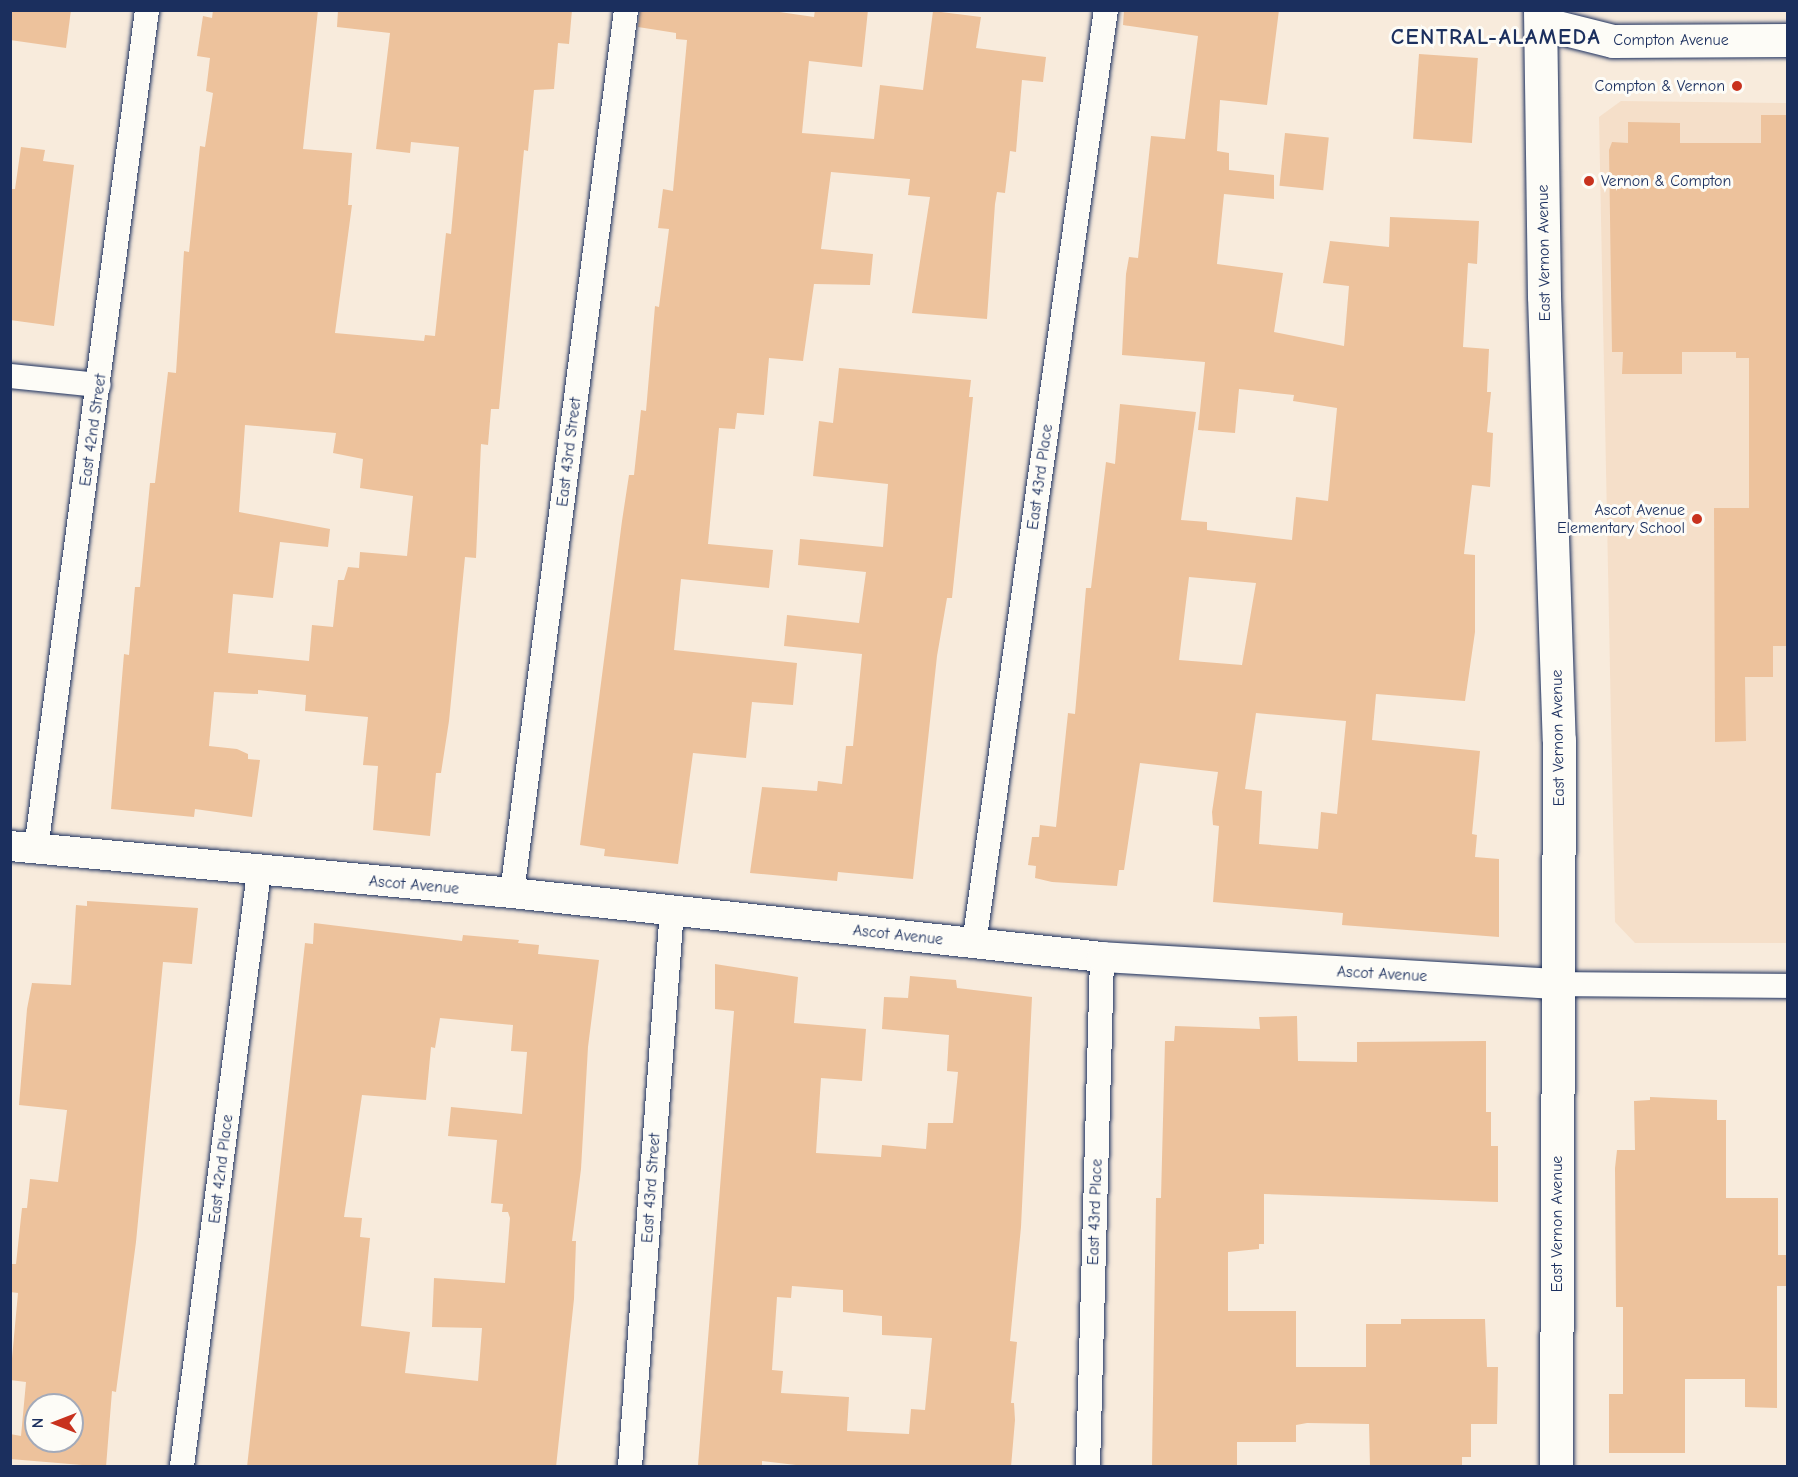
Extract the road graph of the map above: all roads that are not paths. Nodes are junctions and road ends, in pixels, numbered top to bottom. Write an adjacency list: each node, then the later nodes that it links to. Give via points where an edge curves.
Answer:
1 (147, 10): 7 (street, East 42nd Street)
2 (626, 10): 10 (street, East 43rd Street)
3 (1106, 10): 12 (street, East 43rd Place)
4 (1535, 14): 5 (main road, Compton Avenue, via 1613,41); 14 (main road, East Vernon Avenue, via 1558,672)
5 (1788, 40)
6 (10, 376): 7 (street)
7 (99, 385): 8 (street, East 42nd Street)
8 (23, 848): 9 (street, Ascot Avenue)
9 (259, 872): 10 (street, Ascot Avenue); 16 (street, East 42nd Place)
10 (512, 893): 11 (street, Ascot Avenue)
11 (672, 910): 12 (street, Ascot Avenue); 17 (street, East 43rd Street)
12 (974, 944): 13 (street, Ascot Avenue)
13 (1102, 957): 14 (street, Ascot Avenue); 18 (street, East 43rd Place)
14 (1557, 984): 15 (street, Ascot Avenue); 19 (main road, East Vernon Avenue)
15 (1788, 986)
16 (182, 1467)
17 (630, 1467)
18 (1088, 1467)
19 (1557, 1467)

